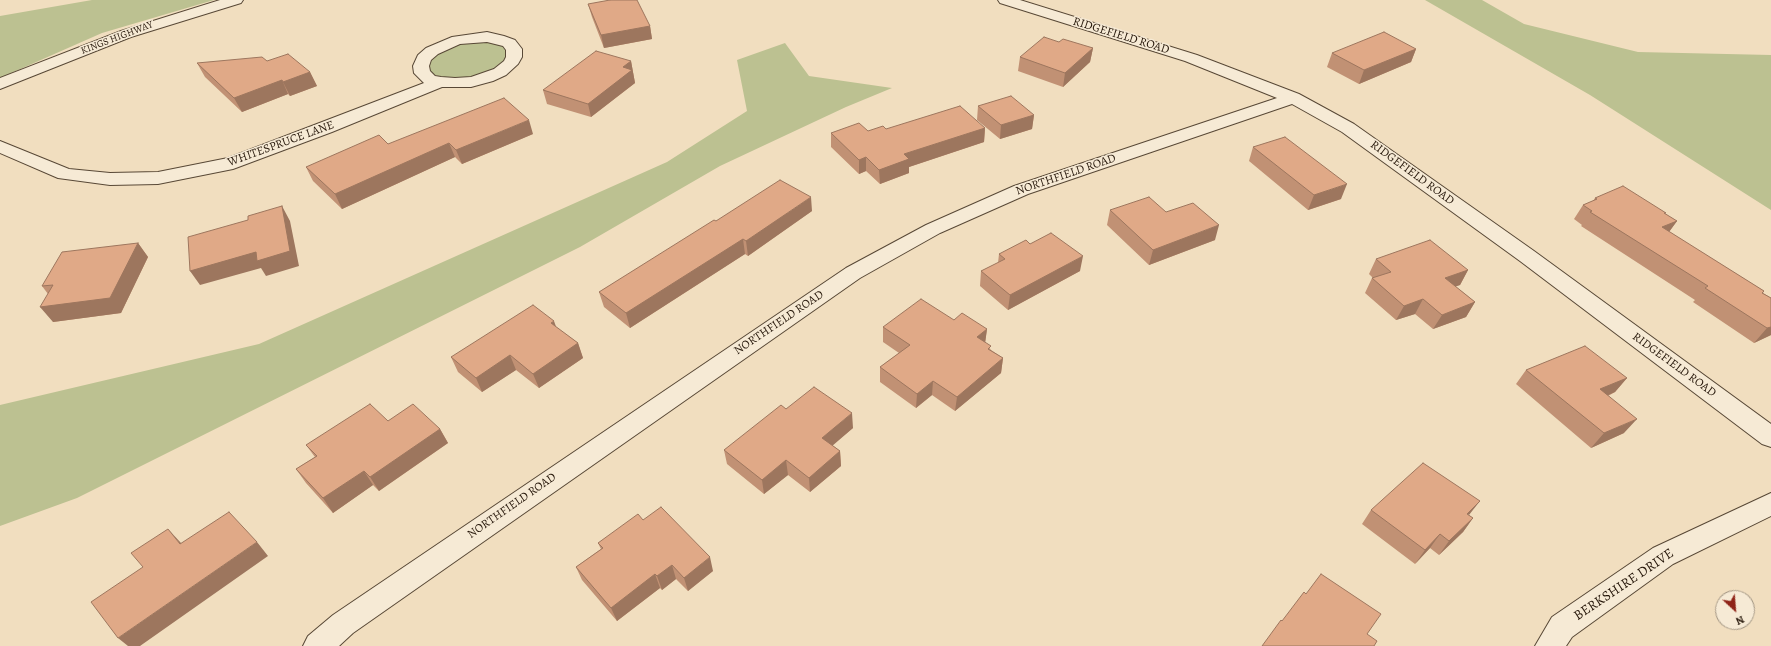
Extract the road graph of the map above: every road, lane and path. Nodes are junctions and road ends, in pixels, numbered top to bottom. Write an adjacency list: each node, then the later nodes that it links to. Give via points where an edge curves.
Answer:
1 (236, 0): 4 (street, KINGS HIGHWAY, via 126,34)
2 (1005, 0): 5 (street, RIDGEFIELD ROAD, via 1191,58)
3 (440, 82): 3 (street, WHITESPRUCE LANE, via 471,82 487,78 510,64 514,49 509,43 487,37 457,40 443,45 424,58 421,66 422,73 429,79); 6 (street, WHITESPRUCE LANE, via 233,163 158,178 110,178 65,174)
4 (0, 84)
5 (1294, 98): 7 (street, RIDGEFIELD ROAD, via 1348,128 1393,159); 9 (street, NORTHFIELD ROAD, via 1020,190 933,229 853,273 343,624)
6 (0, 146)
7 (1771, 437)
8 (1771, 504): 10 (street, BERKSHIRE DRIVE, via 1663,556 1562,627)
9 (318, 646)
10 (1550, 646)

